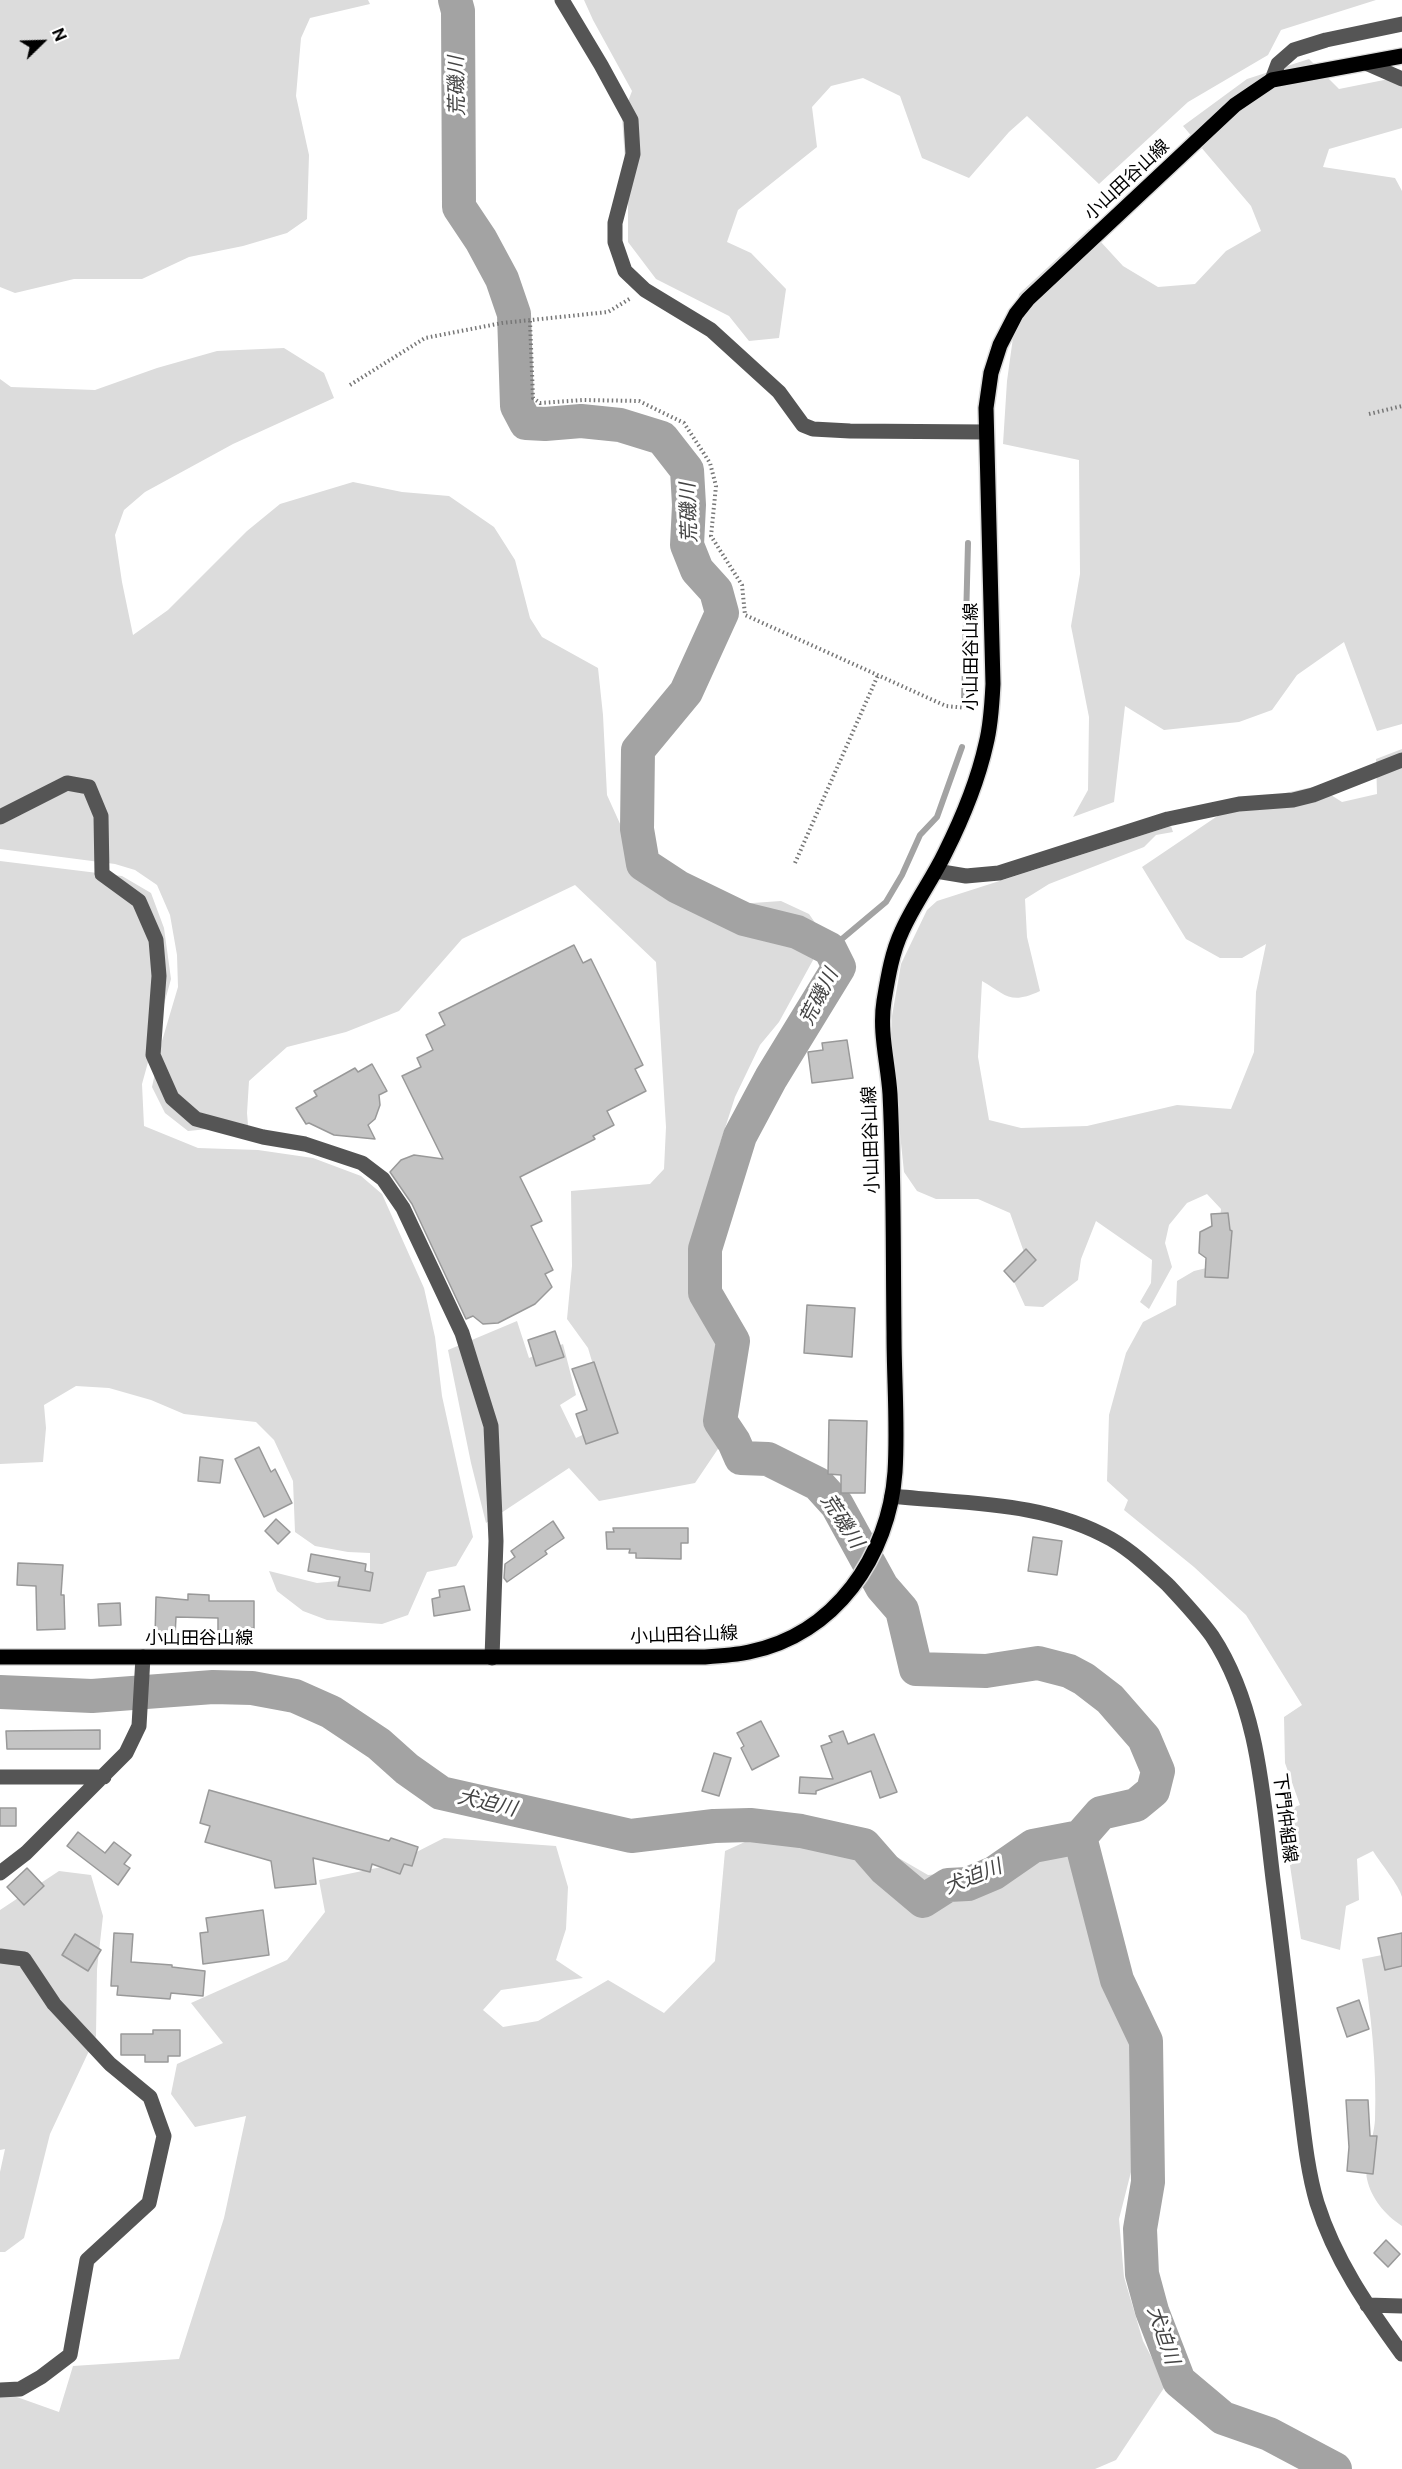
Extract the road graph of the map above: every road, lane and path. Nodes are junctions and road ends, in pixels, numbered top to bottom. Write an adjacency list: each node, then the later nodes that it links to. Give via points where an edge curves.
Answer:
1 (562, 0): 7 (street, via 631,120 633,154 615,223 615,242 625,271)
2 (1402, 24): 6 (street, via 1294,50 1278,64)
3 (1402, 56): 4 (main road, 小山田谷山線)
4 (1368, 64): 5 (street); 6 (main road, 小山田谷山線)
5 (1402, 79)
6 (1272, 80): 12 (main road, 小山田谷山線, via 1235,105 1028,299 1000,345 991,373)
7 (645, 290): 8 (path, via 608,312); 12 (street, via 711,330 779,392 803,425 850,431)
8 (530, 321): 9 (path, via 425,338); 13 (path, via 533,398 540,403 639,401 684,423 710,463 716,486 711,536 742,585 745,615)
9 (350, 385)
10 (1402, 406): 11 (path)
11 (1369, 414)
12 (986, 432): 14 (main road, 小山田谷山線)
13 (878, 675): 14 (path, via 946,706); 17 (path)
14 (991, 710): 18 (main road, 小山田谷山線, via 987,744 959,822)
15 (1402, 760): 18 (street, via 1313,795 1239,804 1168,819 999,873 966,876)
16 (0, 817): 22 (street, via 67,783 89,787 101,816 102,874 139,902 156,940 159,976 153,1055 172,1098 196,1119 305,1144 362,1163 383,1179 403,1208 462,1333 491,1426 496,1541)
17 (795, 863)
18 (936, 871): 19 (main road, 小山田谷山線, via 894,950 883,1005 893,1217)
19 (892, 1496): 22 (main road, 小山田谷山線, via 870,1563 838,1606 817,1623 773,1645 705,1657); 27 (street, 下門仲組線, via 1024,1508 1064,1519 1111,1539 1149,1568 1212,1636 1242,1701 1259,1772 1304,2132 1317,2201 1337,2252)
20 (0, 1657): 21 (main road, 小山田谷山線)
21 (143, 1657): 22 (main road, 小山田谷山線); 24 (street, via 139,1726 126,1753)
22 (492, 1658)
23 (0, 1777): 24 (street)
24 (104, 1778): 25 (street)
25 (0, 1873)
26 (0, 1956): 30 (street, via 24,1959 54,2004 110,2064 150,2097 164,2136 149,2203 87,2260 70,2355 20,2389)
27 (1367, 2305): 28 (street); 29 (street, 下門仲組線)
28 (1402, 2306)
29 (1402, 2354)
30 (0, 2390)

